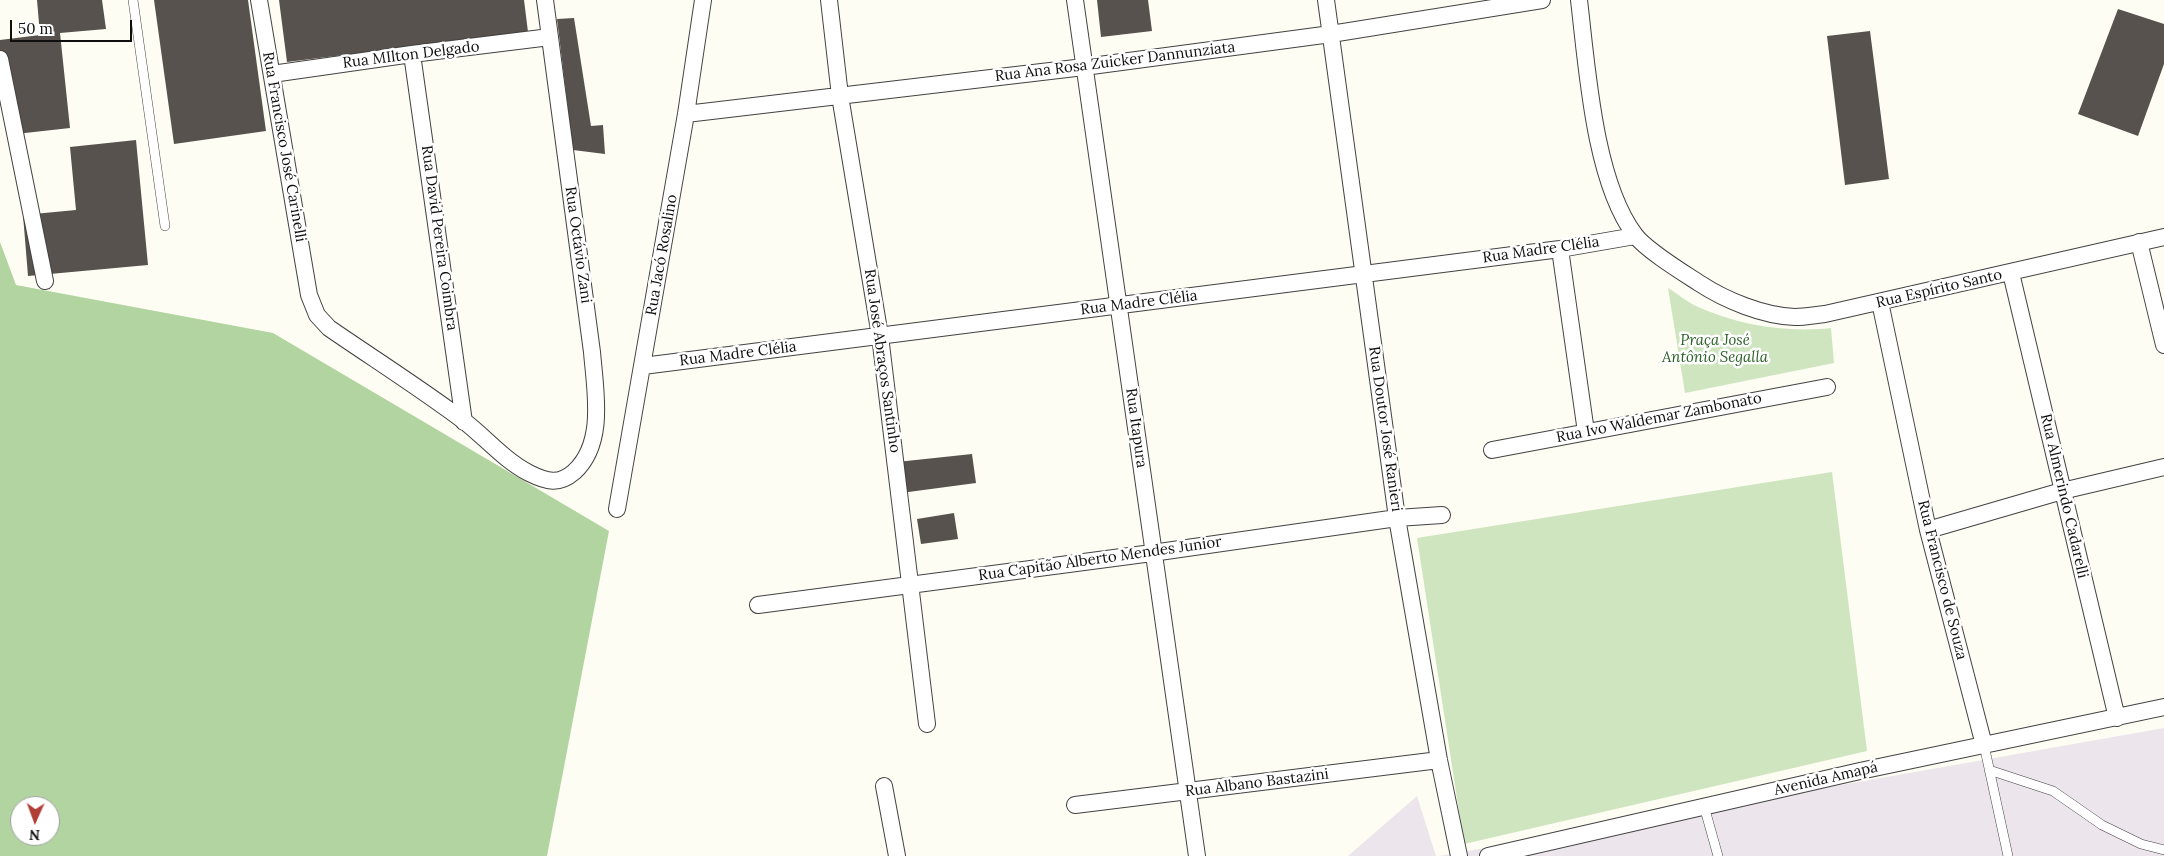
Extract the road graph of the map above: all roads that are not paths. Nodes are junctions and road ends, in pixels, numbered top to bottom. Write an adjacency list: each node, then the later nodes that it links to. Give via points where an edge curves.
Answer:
1 (133, 0): 19 (lane)
2 (258, 0): 16 (street, Rua Francisco José Carinelli)
3 (545, 0): 12 (street, Rua Octávio Zani)
4 (703, 0): 18 (street, Rua Jacó Rosalino)
5 (830, 0): 17 (street, Rua José Abraços Santinho)
6 (1075, 0): 15 (street, Rua Itapura)
7 (1326, 0): 11 (street, Rua Doutor José Ranieri)
8 (1542, 0): 10 (street, Rua Ana Rosa Zuicker Dannunziata)
9 (1579, 0): 20 (street, via 1602,162)
10 (1453, 7): 11 (street, Rua Ana Rosa Zuicker Dannunziata)
11 (1331, 34): 15 (street, Rua Ana Rosa Zuicker Dannunziata); 25 (street, Rua Doutor José Ranieri)
12 (550, 37): 13 (street, Rua MIlton Delgado); 37 (street, Rua Octávio Zani, via 596,402 593,441 578,469)
13 (412, 54): 16 (street, Rua MIlton Delgado); 33 (street, Rua David Pereira Coimbra)
14 (0, 59): 26 (street)
15 (1084, 66): 17 (street, Rua Ana Rosa Zuicker Dannunziata); 28 (street, Rua Itapura)
16 (272, 74): 33 (street, Rua Francisco José Carinelli, via 309,295 317,315 329,328)
17 (840, 96): 18 (street, Rua Ana Rosa Zuicker Dannunziata); 29 (street, Rua José Abraços Santinho)
18 (686, 114): 31 (street, Rua Jacó Rosalino)
19 (165, 226)
20 (1635, 236): 23 (street, Rua Madre Clélia); 27 (street, Rua Espírito Santo, via 1673,267 1714,293 1763,311 1794,317)
21 (2164, 236): 22 (street, Rua Espírito Santo)
22 (2139, 242): 24 (street, Rua Espírito Santo); 30 (street)
23 (1560, 249): 25 (street, Rua Madre Clélia); 34 (street)
24 (2011, 273): 27 (street, Rua Espírito Santo); 38 (street, Rua Almerindo Cadarelli)
25 (1364, 274): 28 (street, Rua Madre Clélia); 41 (street, Rua Doutor José Ranieri)
26 (45, 281)
27 (1880, 302): 42 (street, Rua Francisco de Souza)
28 (1120, 306): 29 (street, Rua Madre Clélia); 43 (street, Rua Itapura)
29 (880, 336): 31 (street, Rua Madre Clélia); 44 (street, Rua José Abraços Santinho)
30 (2164, 345)
31 (643, 366): 39 (street, Rua Jacó Rosalino)
32 (1827, 387): 34 (street, Rua Ivo Waldemar Zambonato)
33 (464, 422): 37 (street, Rua Francisco José Carinelli, via 523,469 544,479)
34 (1586, 432): 35 (street, Rua Ivo Waldemar Zambonato)
35 (1492, 450)
36 (2164, 467): 38 (street)
37 (565, 480)
38 (2062, 491): 42 (street); 47 (street, Rua Almerindo Cadarelli)
39 (617, 509)
40 (1442, 515): 41 (street, Rua Capitão Alberto Mendes Junior)
41 (1397, 518): 43 (street, Rua Capitão Alberto Mendes Junior); 50 (street, Rua Doutor José Ranieri)
42 (1928, 530): 49 (street, Rua Francisco de Souza)
43 (1152, 553): 44 (street, Rua Capitão Alberto Mendes Junior); 53 (street, Rua Itapura)
44 (912, 585): 45 (street, Rua Capitão Alberto Mendes Junior); 48 (street, Rua José Abraços Santinho)
45 (758, 605)
46 (2164, 707): 47 (street, Avenida Amapá)
47 (2117, 718): 49 (street, Avenida Amapá)
48 (927, 724)
49 (1984, 745): 51 (lane, Rua Francisco de Souza); 55 (street, Avenida Amapá)
50 (1440, 760): 53 (street, Rua Albano Bastazini); 59 (street, Rua Doutor José Ranieri)
51 (1989, 770): 56 (lane, via 2053,791 2102,825 2141,844); 62 (lane, Rua Francisco de Souza)
52 (884, 786): 57 (street)
53 (1187, 792): 54 (street, Rua Albano Bastazini); 58 (street, Rua Itapura)
54 (1075, 805)
55 (1704, 806): 60 (street, Avenida Amapá); 61 (lane)
56 (2164, 850)
57 (897, 856)
58 (1197, 856)
59 (1459, 856)
60 (1488, 856)
61 (1718, 856)
62 (2008, 856)

